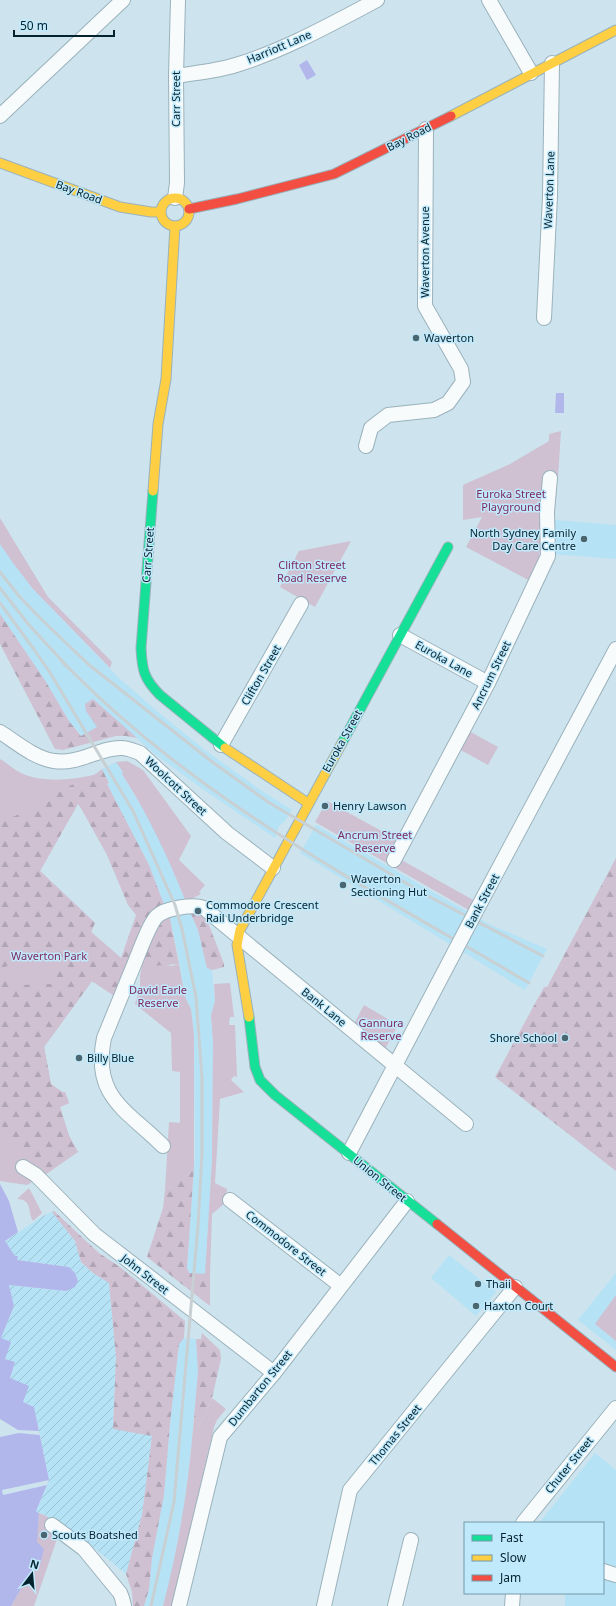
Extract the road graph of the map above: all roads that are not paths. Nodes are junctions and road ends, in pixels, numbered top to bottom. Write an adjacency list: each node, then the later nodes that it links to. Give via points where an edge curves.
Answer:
1 (123, 0): 9 (street)
2 (178, 0): 8 (street, Carr Street)
3 (377, 0): 8 (street, Harriott Lane, via 300,40 264,55 234,66)
4 (489, 0): 7 (street)
5 (616, 30): 6 (street, Bay Road)
6 (552, 63): 7 (street, Bay Road); 16 (street, Waverton Lane, via 550,196)
7 (531, 73): 10 (street, Bay Road)
8 (176, 76): 12 (street, Carr Street)
9 (0, 116)
10 (426, 129): 13 (street, Bay Road, via 334,174); 17 (street, Waverton Avenue, via 425,306 461,369 463,382 448,403 434,410 388,415 371,428)
11 (0, 162): 14 (street, Bay Road, via 120,207)
12 (175, 198): 13 (street, via 184,201); 14 (street, via 167,200)
13 (189, 209): 15 (street, via 187,219)
14 (161, 212): 15 (street, via 167,223)
15 (176, 226): 25 (street, Carr Street, via 166,379 158,424 141,648 142,667 147,681 153,688)
16 (544, 318)
17 (366, 446)
18 (550, 478): 23 (street, Ancrum Street, via 547,512 548,556)
19 (448, 548): 21 (street, Euroka Street)
20 (301, 604): 25 (street, Clifton Street)
21 (400, 635): 23 (street, Euroka Lane); 26 (street, Euroka Street)
22 (616, 649): 30 (street, Bank Street, bridge)
23 (488, 683): 27 (street, Ancrum Street)
24 (0, 732): 28 (street, Woolcott Street, via 33,753 54,761 76,760 115,748 140,753 226,833)
25 (221, 745): 26 (street, Carr Street)
26 (308, 803): 28 (street, Euroka Street)
27 (394, 860)
28 (273, 868): 29 (street, Euroka Street)
29 (238, 936): 30 (street, Bank Lane); 32 (street, Bank Lane, via 201,907 185,906 157,916 139,952 104,1038 100,1067 112,1097 120,1108); 33 (street, Union Street, via 238,954 255,1067 260,1080 275,1095)
30 (395, 1065): 31 (street, Bank Lane); 33 (street, Bank Street)
31 (466, 1124)
32 (163, 1146)
33 (349, 1153): 36 (street, Union Street)
34 (23, 1167): 40 (street, John Street, via 36,1175 94,1234)
35 (230, 1200): 37 (street, Commodore Street)
36 (407, 1201): 37 (street, Dumbarton Street); 38 (street, Union Street)
37 (341, 1286): 40 (street, Dumbarton Street)
38 (515, 1287): 39 (street, Union Street); 50 (street, Thomas Street, via 350,1490)
39 (616, 1367)
40 (274, 1373): 49 (street, Dumbarton Street, via 220,1437)
41 (616, 1408): 42 (street, Chuter Street)
42 (524, 1522)
43 (52, 1525): 48 (street, via 84,1549 120,1593)
44 (411, 1540): 51 (street)
45 (604, 1571): 46 (street)
46 (616, 1575)
47 (513, 1594): 52 (street)
48 (124, 1606)
49 (179, 1606)
50 (324, 1606)
51 (395, 1606)
52 (512, 1606)

